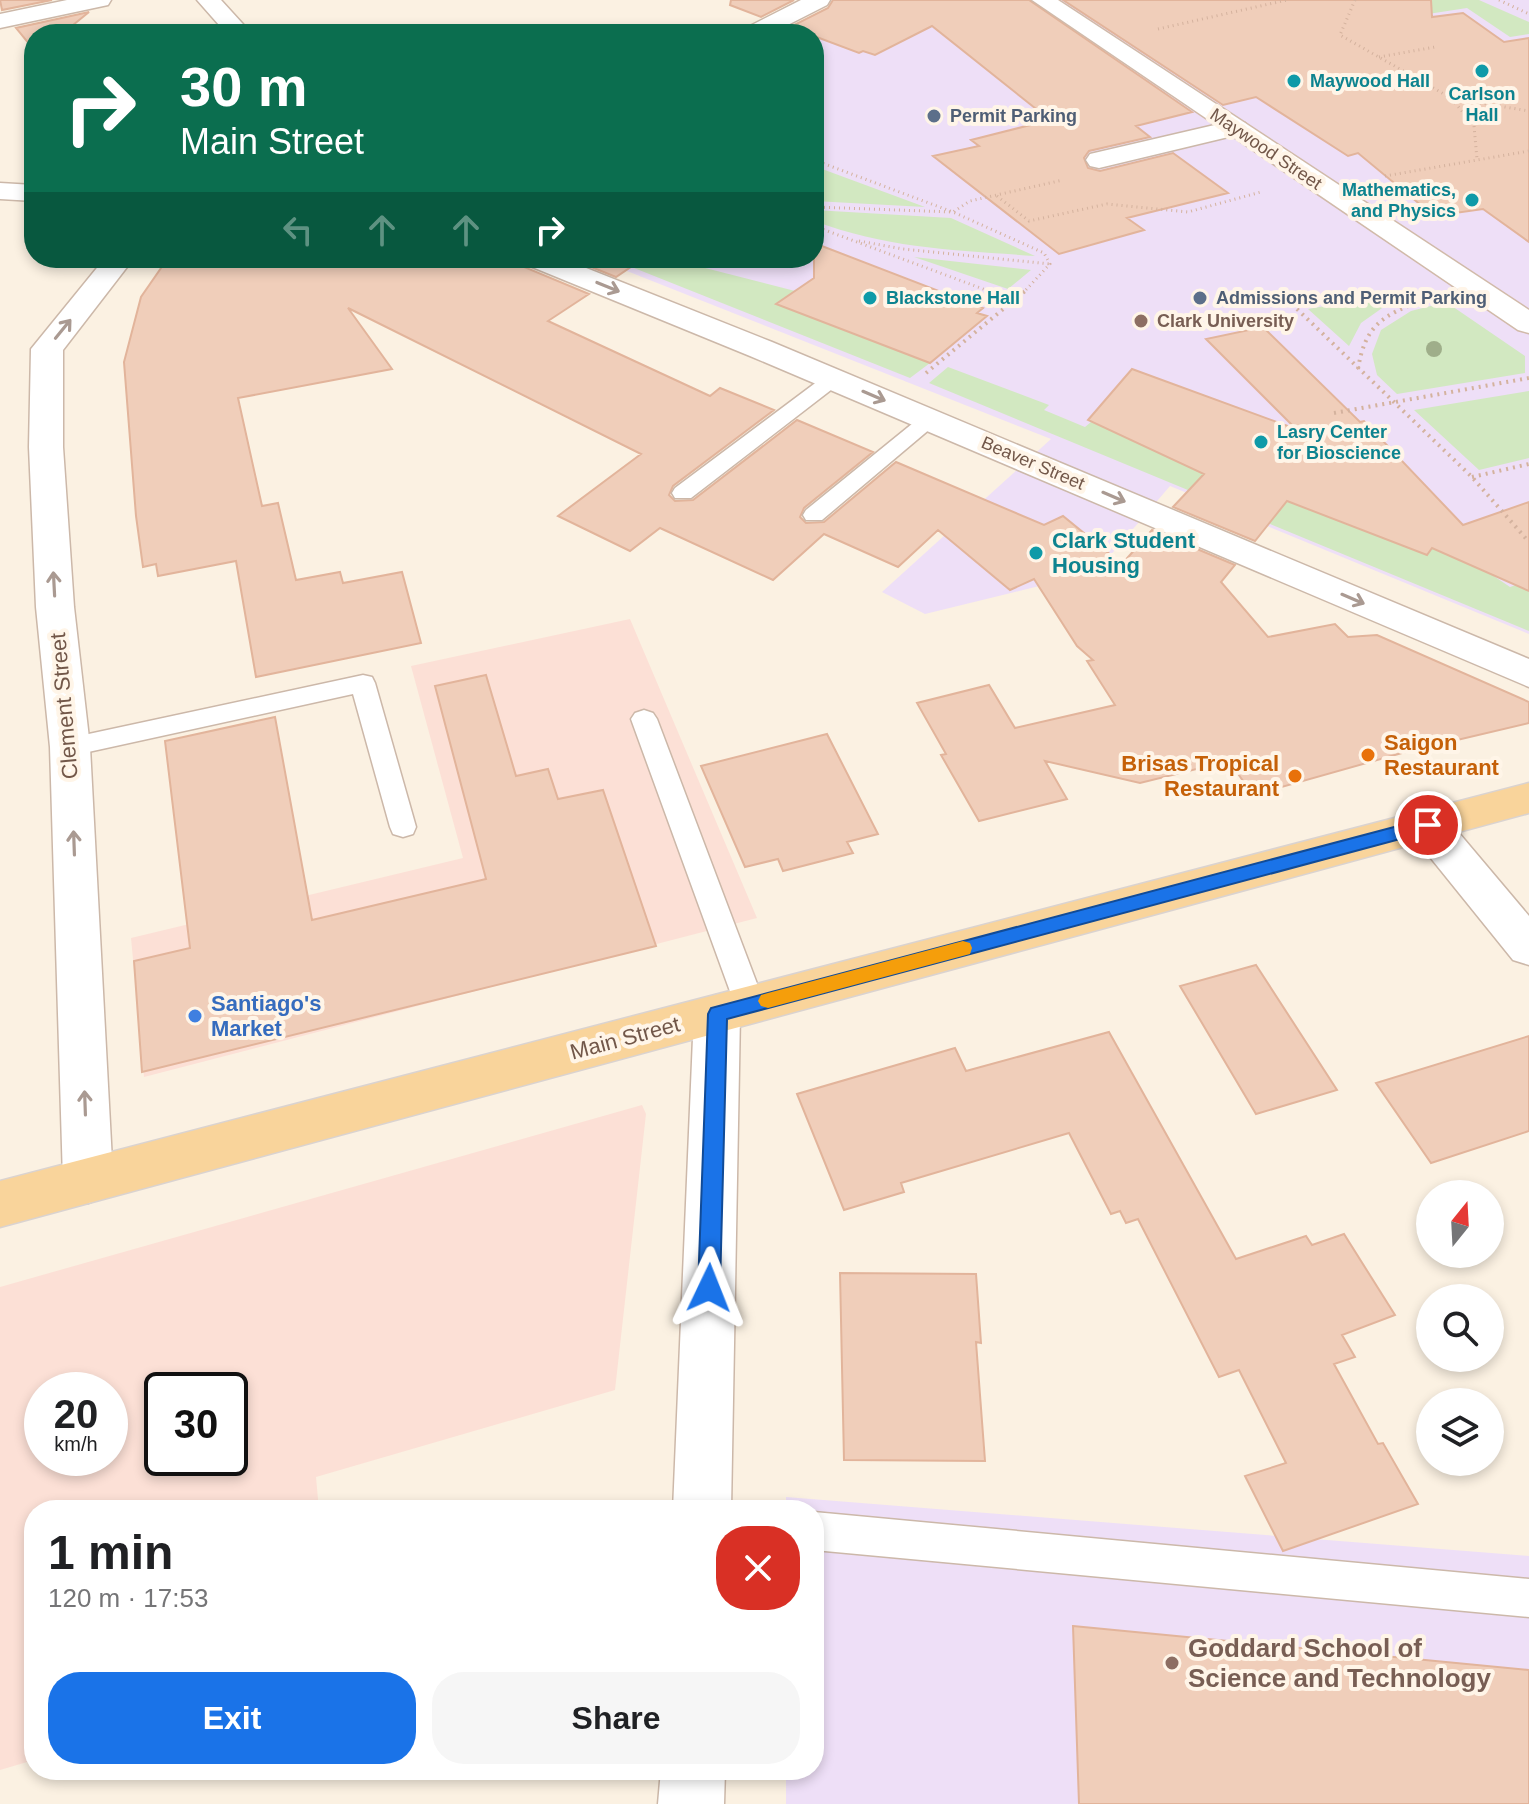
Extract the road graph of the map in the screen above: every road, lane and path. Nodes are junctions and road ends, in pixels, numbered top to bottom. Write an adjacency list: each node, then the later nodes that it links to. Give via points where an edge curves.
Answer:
1 (100, 0): 10 (street)
2 (208, 0): 11 (street)
3 (819, 0): 12 (street)
4 (1043, 0): 18 (street, Maywood Street)
5 (1287, 0): 8 (path)
6 (1355, 0): 15 (path, via 1340,35)
7 (1499, 0): 9 (path)
8 (1274, 1): 13 (path)
9 (1529, 14)
10 (0, 21)
11 (231, 24)
12 (772, 24)
13 (1159, 29)
14 (1435, 47): 15 (path)
15 (1378, 57): 16 (path)
16 (1451, 98): 17 (path); 20 (path, via 1479,136)
17 (1529, 111)
18 (1236, 128): 21 (street); 38 (street, Maywood Street)
19 (1529, 151): 20 (path)
20 (1477, 159): 23 (path)
21 (1099, 160)
22 (824, 164): 29 (path)
23 (1371, 179)
24 (1270, 190): 27 (path, via 1188,212 1107,204 1029,221)
25 (0, 191): 26 (street)
26 (24, 192)
27 (996, 195)
28 (824, 207): 29 (path)
29 (953, 212): 32 (path, via 1044,253)
30 (824, 230): 31 (path)
31 (842, 238): 32 (path); 36 (path)
32 (1050, 264): 36 (path)
33 (112, 268): 53 (street, Clement Street, one-way to 33, via 46,447 47,349)
34 (560, 268): 42 (street, Beaver Street, one-way to 42)
35 (1434, 298): 39 (path, via 1400,308 1375,324 1360,344)
36 (1014, 300): 40 (path)
37 (1297, 309): 39 (path)
38 (1529, 324)
39 (1358, 369): 43 (path)
40 (924, 375)
41 (1529, 378): 43 (path)
42 (833, 379): 45 (street, Beaver Street, one-way to 45); 48 (lane)
43 (1393, 402): 44 (path); 47 (path)
44 (1334, 413)
45 (930, 419): 49 (lane); 51 (street, Beaver Street, one-way to 51)
46 (1529, 464): 47 (path)
47 (1472, 477): 50 (path)
48 (683, 493)
49 (814, 515)
50 (1529, 542)
51 (1529, 674)
52 (644, 719): 58 (lane)
53 (70, 747): 56 (lane, via 363,683); 59 (street, Clement Street, one-way to 53)
54 (1529, 798): 55 (main road, Main Street)
55 (1428, 825): 57 (street); 58 (main road, Main Street)
56 (403, 827)
57 (1529, 947)
58 (734, 1010): 59 (main road, Main Street); 61 (street)
59 (88, 1180): 60 (main road, Main Street)
60 (0, 1204)
61 (703, 1500)
62 (824, 1532): 63 (lane)
63 (1529, 1598)
64 (692, 1780): 65 (street)
65 (691, 1804)

